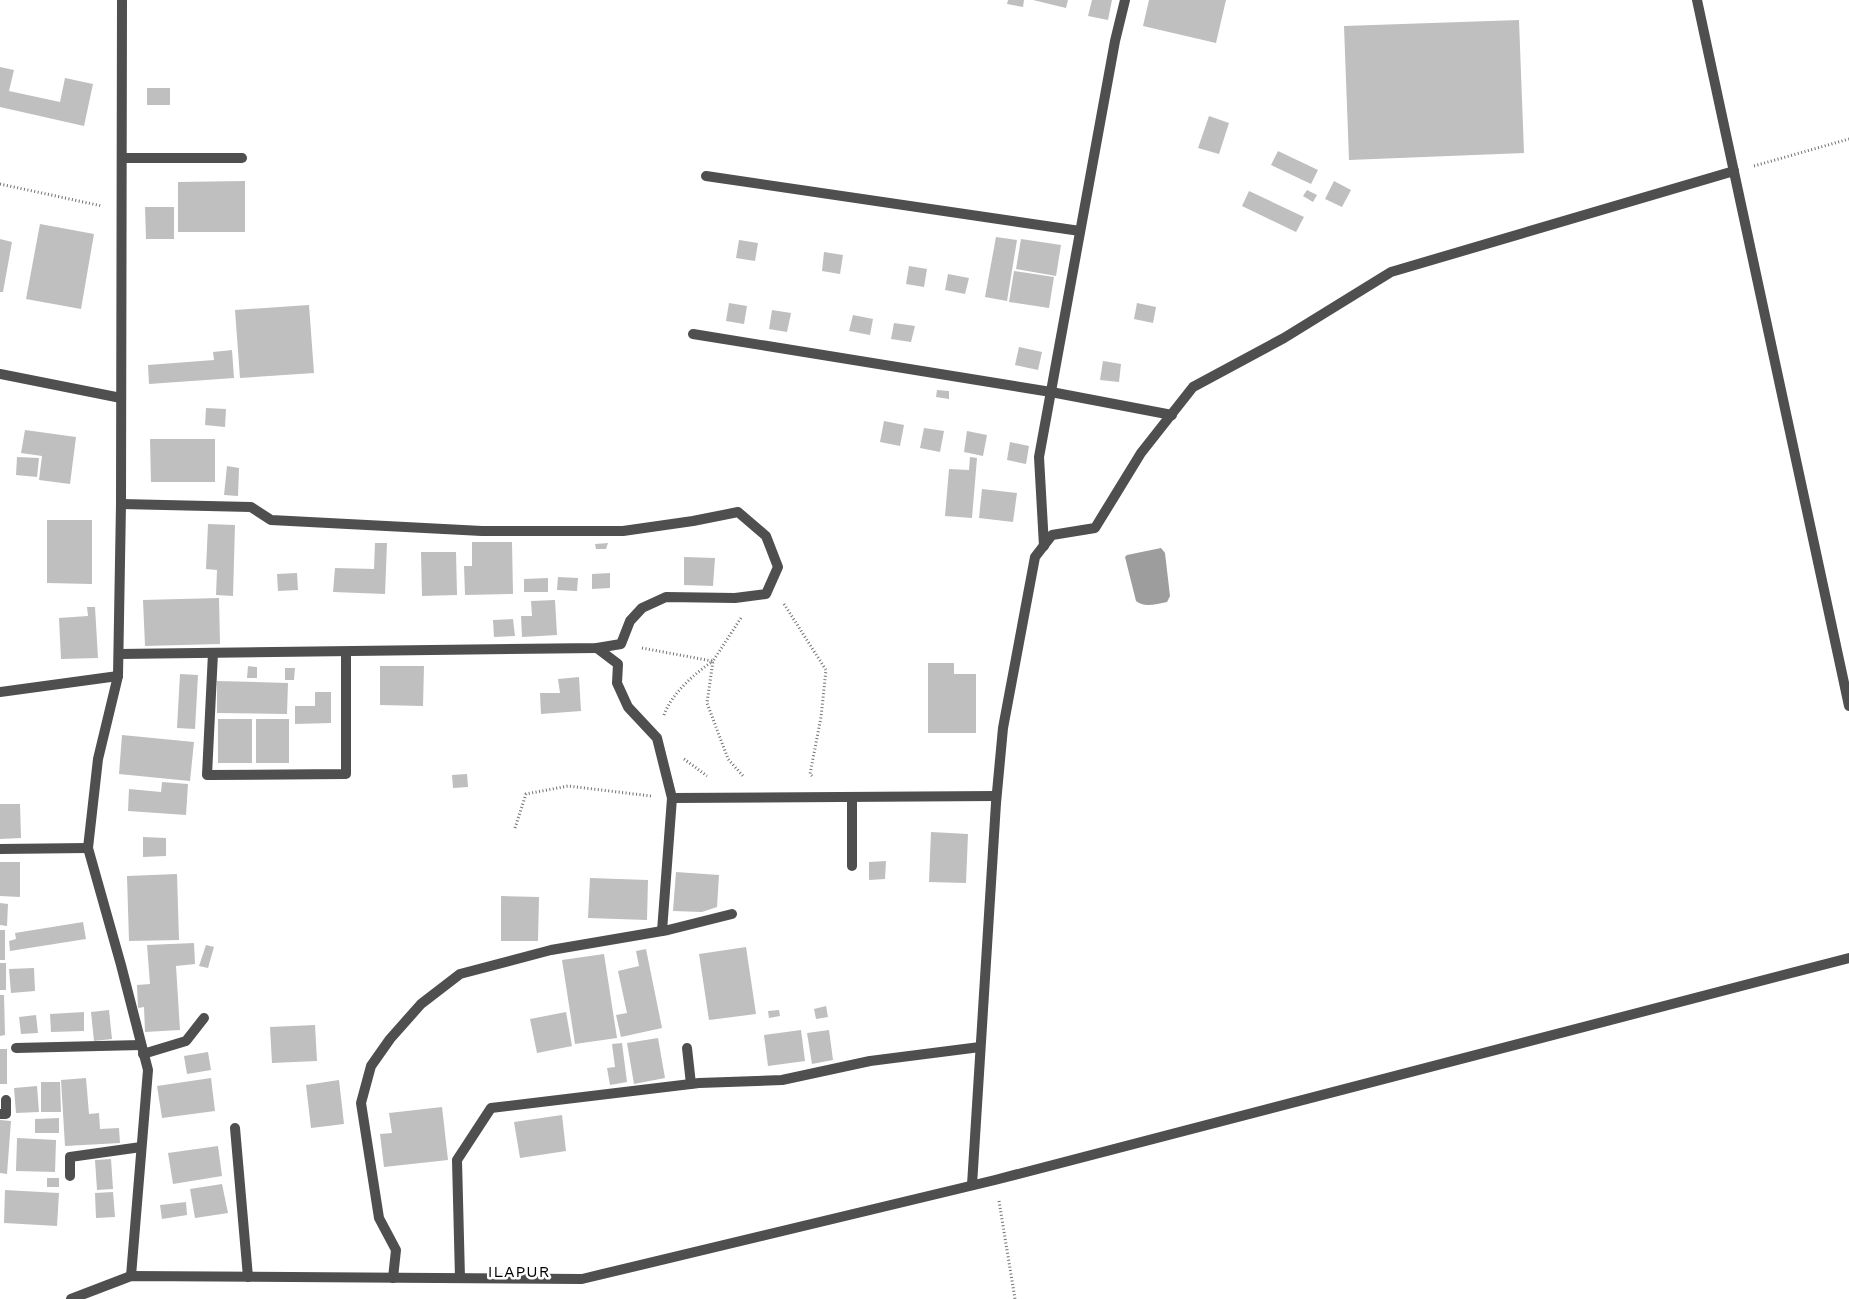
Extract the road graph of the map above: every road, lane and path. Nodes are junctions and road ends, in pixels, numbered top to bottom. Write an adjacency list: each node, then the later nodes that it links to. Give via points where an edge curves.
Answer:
1 (122, 0): 5 (street)
2 (1125, 0): 11 (street)
3 (1697, 0): 7 (street)
4 (1849, 140): 7 (path)
5 (122, 158): 6 (street); 10 (street)
6 (242, 158)
7 (1734, 172): 16 (street, via 1391,272 1284,338 1194,387); 29 (street)
8 (706, 176): 11 (street)
9 (0, 184): 10 (path)
10 (122, 210): 15 (street)
11 (1080, 231): 14 (street)
12 (694, 334): 14 (street)
13 (0, 374): 15 (street)
14 (1051, 392): 16 (street); 18 (street, via 1038,457)
15 (121, 398): 17 (street)
16 (1172, 415): 18 (street, via 1141,453 1095,528 1052,534)
17 (121, 504): 19 (street, via 250,506 271,520 482,532 623,531 738,512 766,536 778,567); 24 (street)
18 (1044, 546): 31 (street, via 1035,557 1003,728)
19 (770, 584): 20 (street, via 766,594); 35 (path, via 826,670 810,774)
20 (754, 596): 21 (street, via 666,597 642,608 630,621); 26 (path)
21 (621, 644): 22 (street); 26 (path)
22 (598, 648): 23 (street); 30 (street, via 618,664 617,682 628,707)
23 (346, 652): 25 (street); 25 (street, via 346,774 207,775)
24 (118, 654): 25 (street); 27 (street)
25 (213, 654)
26 (713, 661): 30 (path, via 698,671 668,704); 34 (path, via 706,703 728,759)
27 (118, 676): 28 (street); 38 (street, via 98,759)
28 (0, 692)
29 (1849, 706)
30 (657, 738): 32 (street); 33 (path)
31 (996, 796): 36 (street); 45 (street)
32 (672, 798): 33 (street); 37 (path, via 568,786 526,794); 42 (street)
33 (735, 798): 34 (street)
34 (764, 798): 35 (street)
35 (833, 798): 36 (street)
36 (852, 798): 40 (street)
37 (515, 828)
38 (88, 848): 39 (street); 48 (street)
39 (0, 849)
40 (852, 866)
41 (732, 914): 42 (street)
42 (662, 931): 59 (street, via 551,950 460,974 421,1004 390,1039 371,1066 361,1103 379,1218 396,1250)
43 (1849, 958): 55 (street)
44 (204, 1018): 48 (street, via 186,1041)
45 (980, 1047): 49 (street, via 870,1061 782,1080); 56 (street)
46 (16, 1048): 48 (street)
47 (687, 1048): 49 (street)
48 (142, 1050): 53 (street, via 148,1070)
49 (690, 1084): 60 (street, via 491,1108 457,1160)
50 (6, 1100): 51 (street, via 6,1114)
51 (0, 1114)
52 (235, 1128): 58 (street)
53 (141, 1147): 54 (street, via 70,1157); 57 (street)
54 (70, 1176)
55 (995, 1180): 56 (street); 62 (path)
56 (972, 1185): 60 (street, via 582,1279)
57 (131, 1276): 58 (street); 61 (street)
58 (248, 1277): 59 (street)
59 (393, 1278): 60 (street)
60 (460, 1278)
61 (72, 1299)
62 (1015, 1299)

